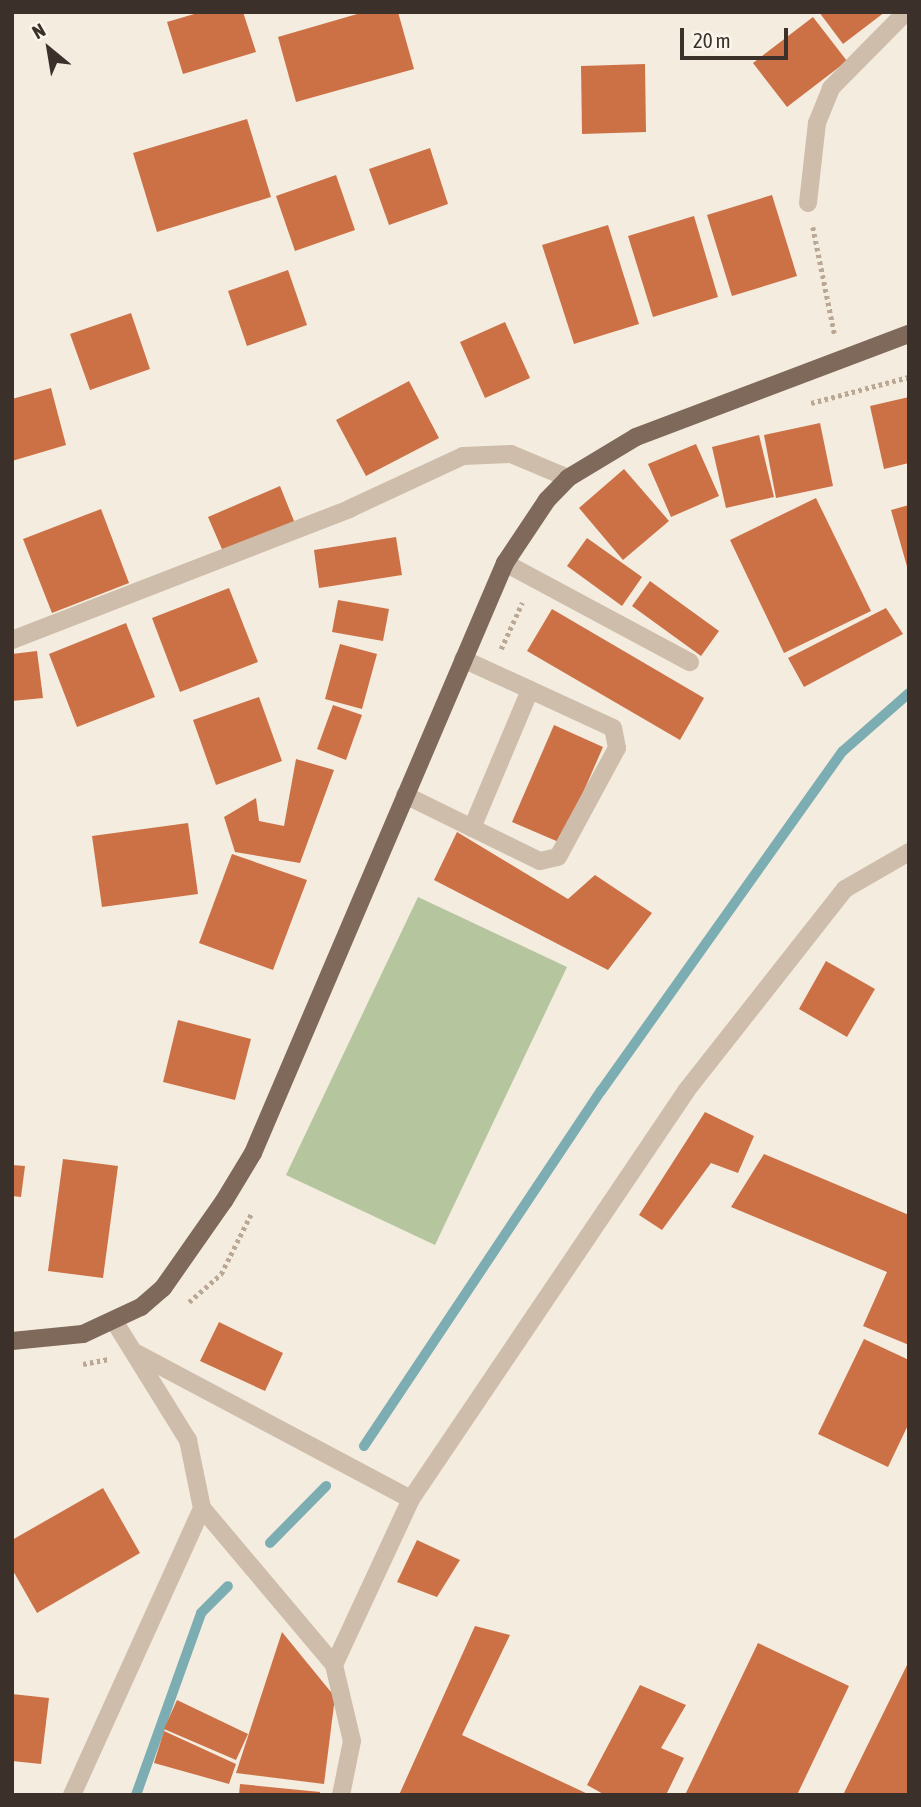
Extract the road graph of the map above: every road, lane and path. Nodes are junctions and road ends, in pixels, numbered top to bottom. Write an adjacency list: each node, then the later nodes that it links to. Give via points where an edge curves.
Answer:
1 (906, 12): 2 (street, via 831,88 817,123)
2 (808, 202): 4 (path)
3 (909, 334): 4 (main road)
4 (839, 357): 7 (main road, via 636,437)
5 (909, 377): 6 (path)
6 (801, 405)
7 (568, 478): 8 (main road); 10 (street, via 511,454 463,456 349,509)
8 (505, 563): 9 (street); 11 (main road)
9 (533, 578): 12 (street); 13 (path)
10 (12, 640)
11 (463, 659): 13 (street); 15 (main road)
12 (691, 662)
13 (491, 672): 14 (street)
14 (530, 690): 16 (street); 16 (street, via 613,728 617,748 558,857 540,861)
15 (405, 795): 16 (street); 20 (main road, via 253,1153 163,1288)
16 (472, 828)
17 (909, 852): 24 (street, via 845,889 686,1091)
18 (257, 1202): 19 (path, via 221,1274)
19 (182, 1308)
20 (116, 1324): 21 (main road); 22 (street)
21 (12, 1341)
22 (133, 1352): 23 (path); 24 (street); 25 (street, via 187,1440)
23 (77, 1364)
24 (411, 1499): 26 (street)
25 (202, 1508): 26 (street); 27 (street)
26 (334, 1665): 28 (street, via 352,1741)
27 (72, 1795)
28 (341, 1795)

